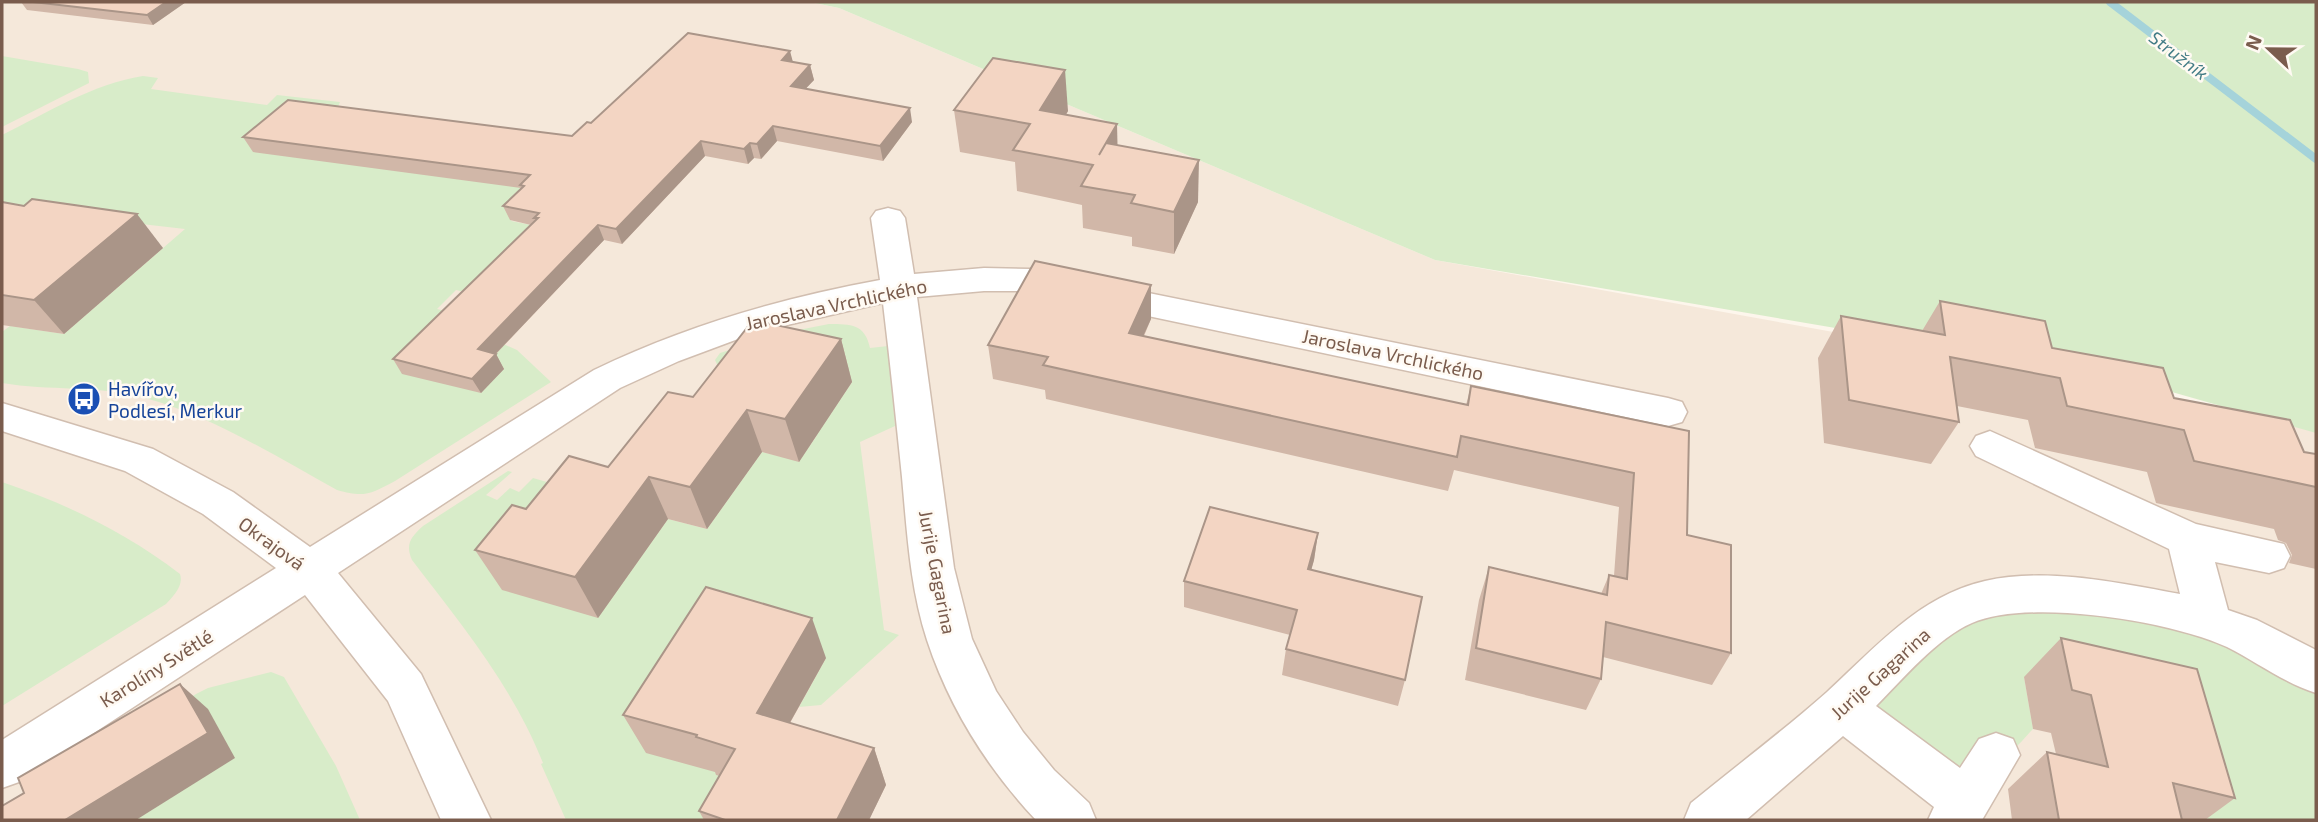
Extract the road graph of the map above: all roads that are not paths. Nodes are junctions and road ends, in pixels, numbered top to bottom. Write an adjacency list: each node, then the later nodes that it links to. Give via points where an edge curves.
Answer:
1 (888, 218): 2 (street, Jurije Gagarina)
2 (899, 288): 3 (street, Jaroslava Vrchlického, via 984,278 1030,280); 8 (street, Jaroslava Vrchlického, via 752,320 656,354 560,407); 16 (street, Jurije Gagarina, via 928,531 950,638 967,681 1008,752)
3 (1668, 412)
4 (2, 417): 8 (street, Okrajová, via 139,460 218,503)
5 (1990, 446): 6 (street)
6 (2188, 539): 7 (street); 9 (street)
7 (2270, 555)
8 (310, 570): 13 (street, Karolíny Světlé); 15 (street, Okrajová, via 405,688)
9 (2209, 620): 10 (street, Jurije Gagarina); 11 (street, Jurije Gagarina, via 2104,598 2034,595 1969,603 1914,639)
10 (2316, 673)
11 (1842, 708): 14 (street); 17 (street, Jurije Gagarina)
12 (1996, 755): 14 (street)
13 (2, 766)
14 (1960, 811)
15 (466, 820)
16 (1071, 820)
17 (1709, 820)

